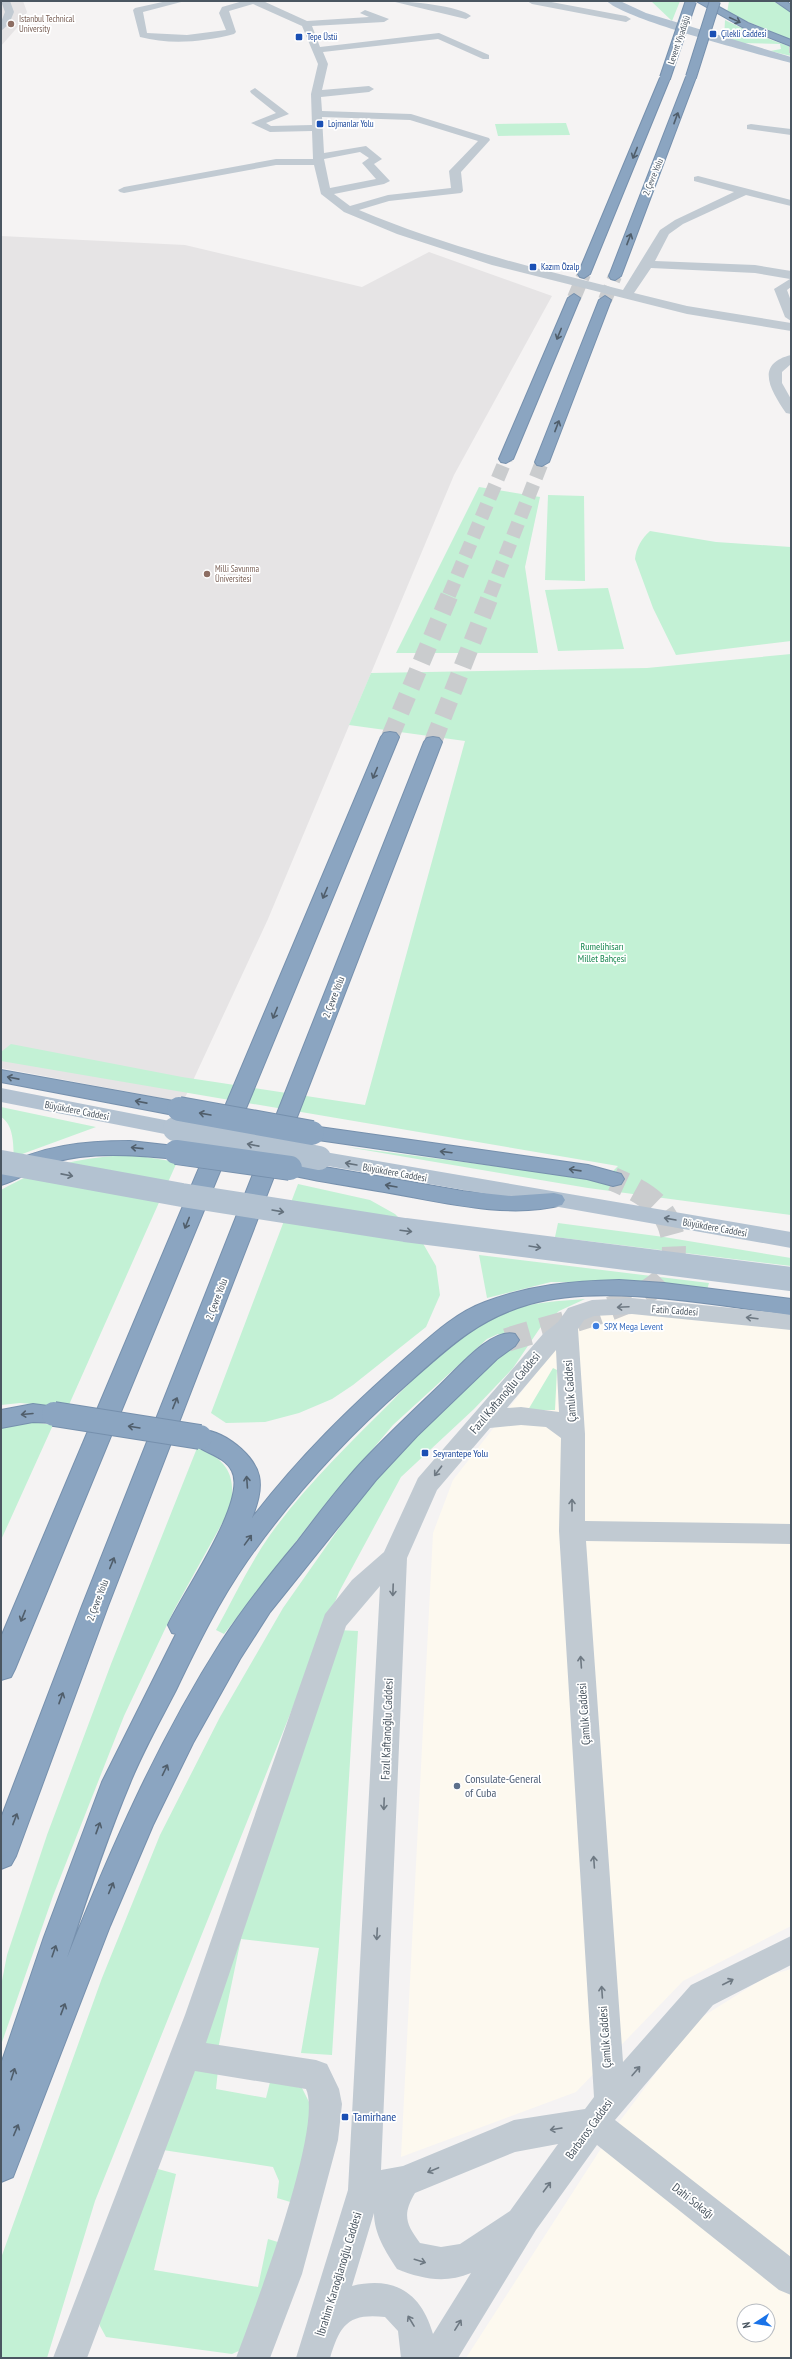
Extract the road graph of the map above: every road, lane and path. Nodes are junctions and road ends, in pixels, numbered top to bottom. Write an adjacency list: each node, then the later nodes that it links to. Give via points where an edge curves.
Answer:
1 (6, 1): 19 (street, via 10,14)
2 (180, 1): 3 (street, via 138,10 143,35 171,37 231,32 225,9)
3 (253, 1): 17 (street)
4 (396, 1): 16 (street)
5 (532, 1): 15 (street)
6 (635, 1): 13 (main road)
7 (691, 1): 43 (highway, Levent Viyadüğü, one-way to 43, bridge, via 665,78)
8 (701, 1): 20 (highway, one-way to 20, via 745,25)
9 (715, 1): 45 (highway, 2. Çevre Yolu, one-way to 9, bridge, via 691,77)
10 (780, 1): 12 (highway)
11 (614, 2): 15 (main road)
12 (791, 9)
13 (651, 10): 15 (main road); 18 (main road)
14 (365, 13): 17 (street, via 384,19)
15 (628, 15): 18 (main road)
16 (466, 16)
17 (306, 24): 22 (street)
18 (674, 25): 21 (main road)
19 (1, 28)
20 (791, 43)
21 (742, 47): 23 (main road); 23 (main road, via 789,48)
22 (317, 50): 24 (street, via 438,36); 28 (street, via 323,64)
23 (758, 51): 25 (main road)
24 (486, 57)
25 (791, 60)
26 (369, 89): 28 (street)
27 (255, 92): 31 (street, via 284,114 256,123 270,129)
28 (316, 94): 29 (street)
29 (317, 114): 31 (street); 41 (street, via 411,117 485,140 454,171 457,191 388,198)
30 (751, 126): 32 (street)
31 (318, 128): 34 (street)
32 (791, 132)
33 (259, 152): 35 (street)
34 (319, 159): 35 (street); 39 (street); 39 (street, via 362,148 377,159 367,163 384,181)
35 (276, 162): 37 (street)
36 (698, 179): 38 (street)
37 (124, 190)
38 (745, 191): 40 (street); 42 (street, via 679,222 664,232)
39 (325, 192): 41 (street)
40 (791, 203)
41 (348, 210): 47 (street, via 401,232 496,262)
42 (648, 264): 44 (street, via 755,269); 47 (street)
43 (584, 274)
44 (791, 275)
45 (615, 276)
46 (791, 282): 50 (street, via 780,289)
47 (627, 294): 51 (street, via 687,310)
48 (574, 298): 54 (highway, one-way to 54)
49 (605, 300): 55 (highway, one-way to 49)
50 (791, 317)
51 (791, 327)
52 (791, 359): 53 (street, via 783,362 775,371 775,383)
53 (791, 410)
54 (506, 459)
55 (542, 462)
56 (390, 737): 77 (highway, one-way to 77)
57 (433, 742): 79 (highway, 2. Çevre Yolu, one-way to 57, via 95,1606)
58 (1, 1076): 60 (highway, one-way to 58)
59 (1, 1095): 60 (main road, Büyükdere Caddesi)
60 (177, 1119): 63 (highway, one-way to 60, bridge, via 588,1172 312,1133); 64 (main road, Büyükdere Caddesi, one-way to 60, bridge, via 319,1158)
61 (1, 1162): 66 (main road, one-way to 66, bridge, via 182,1196 405,1230)
62 (1, 1178): 64 (highway, one-way to 62, bridge, via 511,1203 463,1198 290,1168 119,1147 86,1149 35,1161)
63 (613, 1179)
64 (554, 1200): 65 (main road, Büyükdere Caddesi, one-way to 64)
65 (791, 1240)
66 (791, 1279)
67 (791, 1307): 78 (highway, one-way to 67, via 187,1639 233,1562 264,1518 331,1441 377,1397 472,1317 491,1307 532,1296 603,1289 666,1292)
68 (791, 1322): 69 (street, Fatih Caddesi, one-way to 69, via 632,1306 592,1308 576,1314)
69 (566, 1328): 72 (street, Fazıl Kaftanoğlu Caddesi, via 551,1340); 73 (street, Çamlık Caddesi)
70 (507, 1340): 84 (highway, one-way to 70, via 95,1926 139,1823 183,1735 230,1651 262,1605 367,1473 489,1353)
71 (1, 1419): 78 (highway, one-way to 71, bridge, via 168,1659 184,1618 245,1505 247,1476 242,1465 226,1450 200,1437 54,1414 33,1413)
72 (484, 1419): 73 (street, via 521,1416 552,1419); 76 (street, Fazıl Kaftanoğlu Caddesi, one-way to 76, via 442,1464 427,1485)
73 (573, 1434): 74 (street, Çamlık Caddesi, one-way to 73)
74 (572, 1531): 75 (street); 83 (street, Çamlık Caddesi, one-way to 74)
75 (791, 1534)
76 (394, 1558): 81 (street, via 372,1576 334,1622); 86 (street, Fazıl Kaftanoğlu Caddesi, one-way to 86)
77 (1, 1669)
78 (158, 1696): 82 (highway, one-way to 78, via 56,1945 116,1782)
79 (1, 1856)
80 (791, 1950): 83 (street, Barbaros Caddesi, one-way to 80, via 702,1995)
81 (186, 2055): 91 (street); 92 (street, via 316,2075 323,2089 326,2104 322,2140 285,2274)
82 (1, 2111)
83 (602, 2112): 85 (street, one-way to 85, via 514,2136); 87 (street, Barbaros Caddesi, one-way to 83); 89 (street, Dahi Sokağı)
84 (1, 2166)
85 (404, 2182): 86 (street); 88 (street, via 394,2198)
86 (364, 2190): 88 (street); 90 (street, İbrahim Karaoğlanoğlu Caddesi)
87 (524, 2218): 88 (street, one-way to 87, via 409,2257 444,2265 473,2256); 95 (street, Barbaros Caddesi, one-way to 87)
88 (390, 2228)
89 (791, 2278)
90 (324, 2324): 93 (street, İbrahim Karaoğlanoğlu Caddesi); 94 (street, one-way to 90, via 419,2342 413,2321 401,2308 385,2298 371,2298 338,2308)
91 (70, 2358)
92 (253, 2358)
93 (313, 2358)
94 (418, 2358)
95 (438, 2358)

